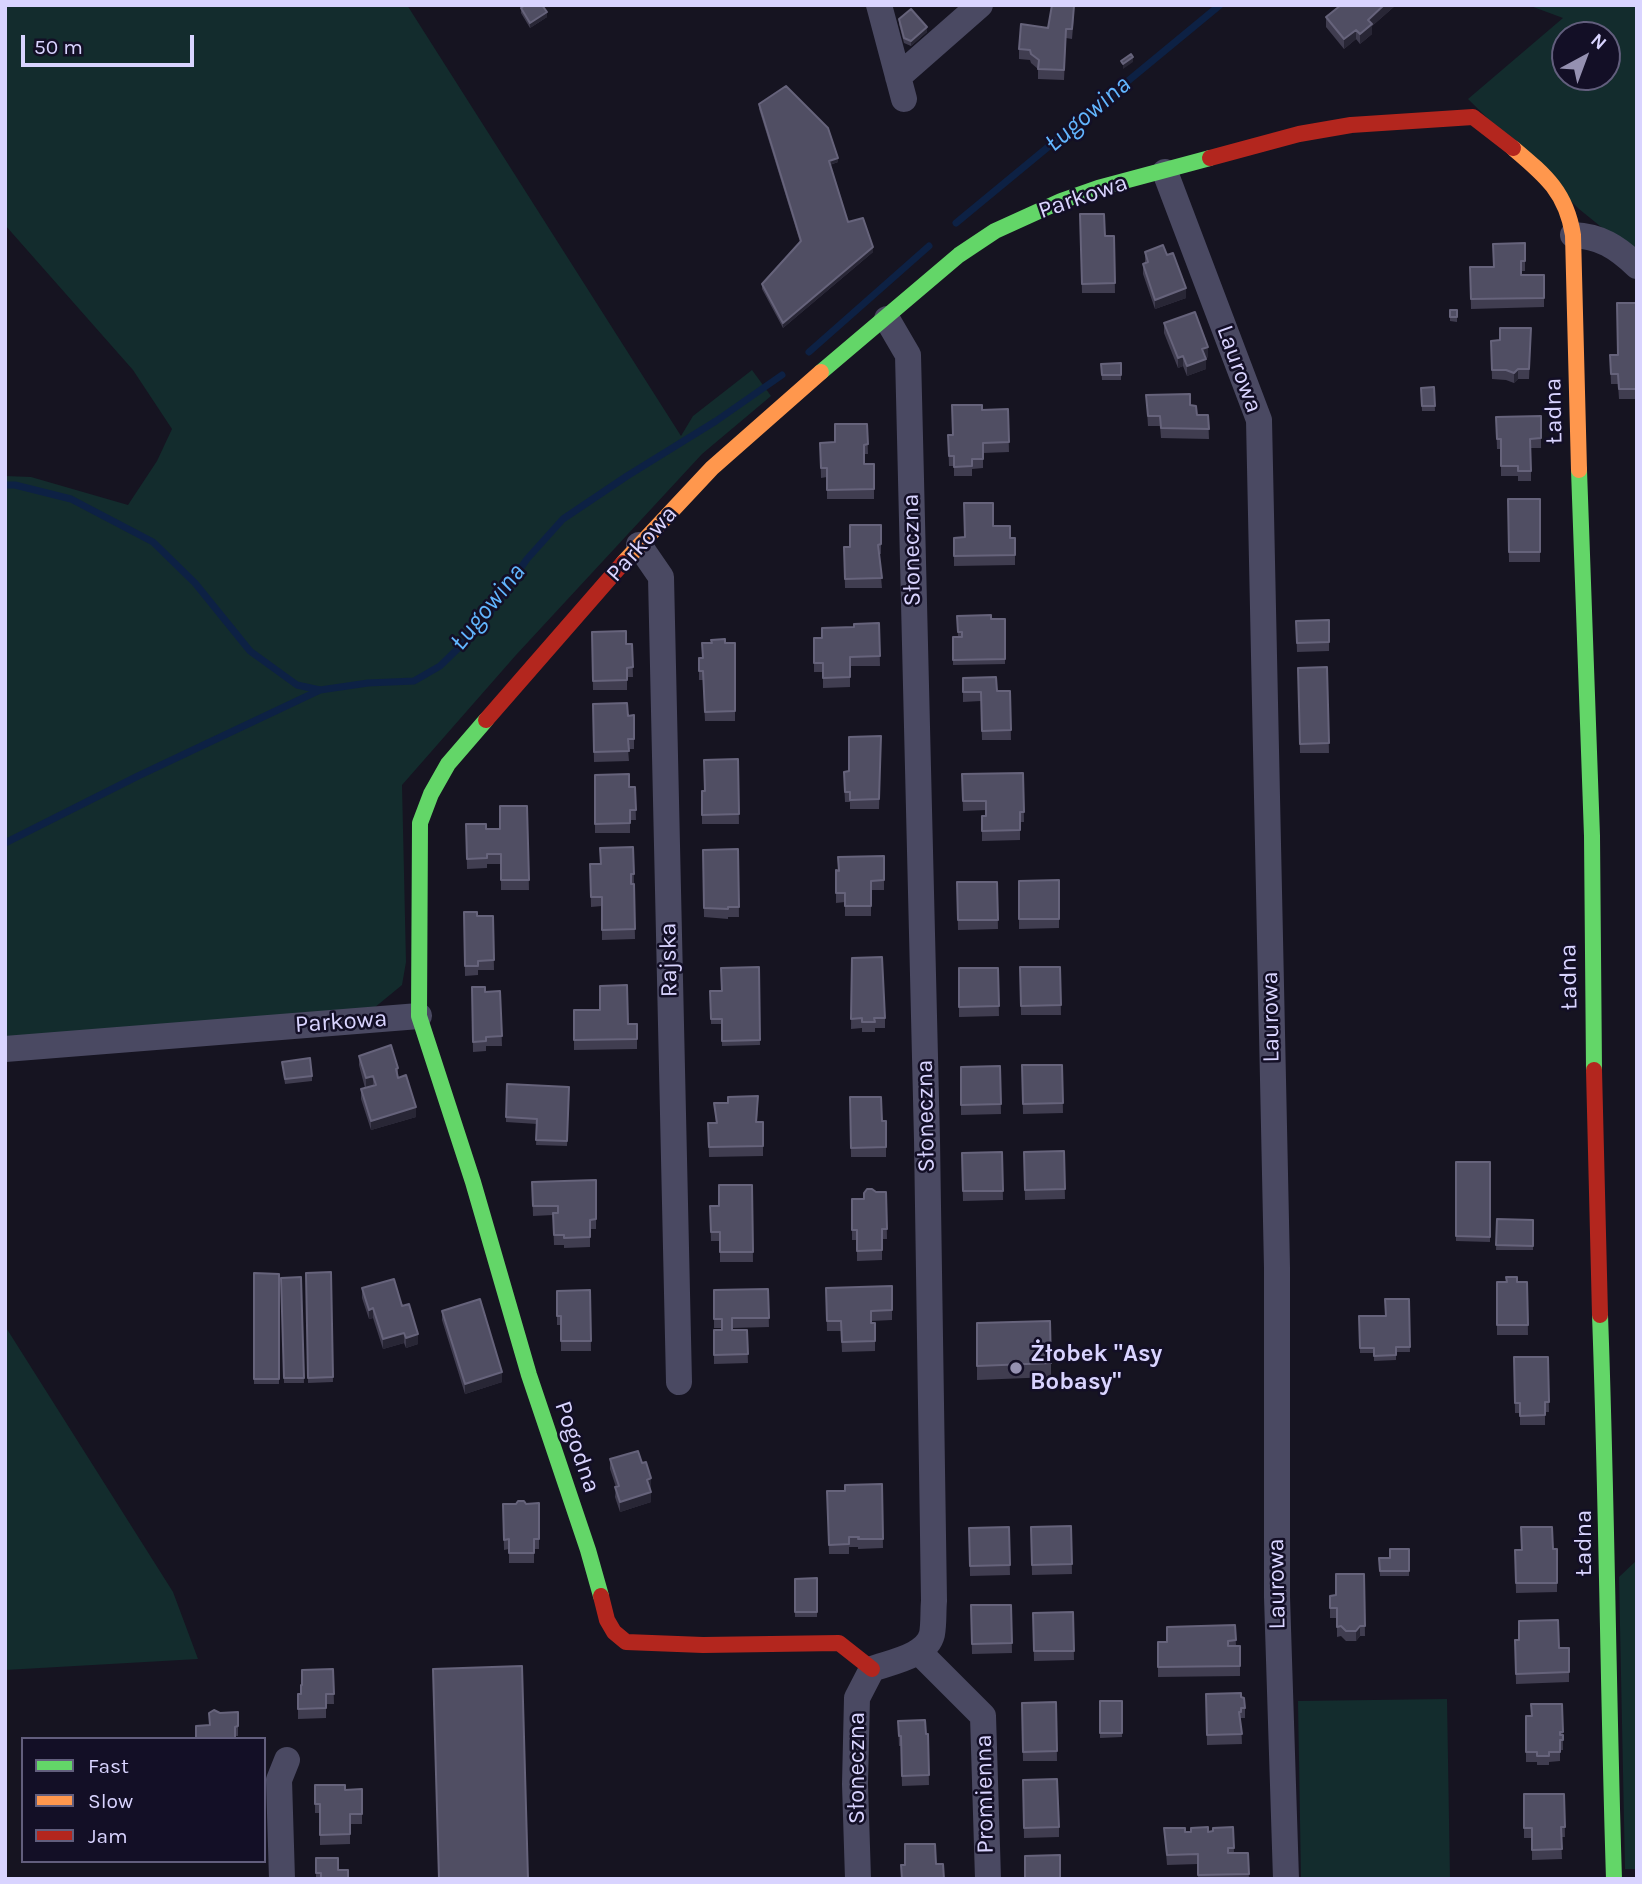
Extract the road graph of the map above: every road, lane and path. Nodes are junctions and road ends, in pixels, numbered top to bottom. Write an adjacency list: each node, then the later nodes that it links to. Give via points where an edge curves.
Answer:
1 (879, 5): 2 (street, via 901,88)
2 (980, 5)
3 (1473, 117): 4 (street, Parkowa, via 1351,125 1300,134); 5 (street, Ładna, via 1549,179 1570,216)
4 (1165, 172): 7 (street, Parkowa, via 1098,188 995,231 959,255); 18 (street, Laurowa, via 1259,420 1277,1254 1277,1597)
5 (1573, 235): 6 (street, via 1606,241); 19 (street, Ładna, via 1592,836)
6 (1637, 266)
7 (887, 319): 8 (street, Parkowa, via 720,460); 12 (street, Słoneczna, via 908,355 926,1087 934,1601 932,1636)
8 (639, 545): 9 (street, Parkowa, via 447,764 431,794 420,823); 11 (street, Rajska, via 661,577)
9 (419, 1016): 10 (street, Parkowa); 13 (street, Pogodna, via 614,1632 626,1642 839,1643)
10 (5, 1049)
11 (679, 1382)
12 (919, 1652): 13 (street); 17 (street, Promienna, via 984,1716)
13 (872, 1669): 16 (street, Słoneczna, via 857,1698)
14 (287, 1759): 15 (street, via 279,1780)
15 (282, 1879)
16 (858, 1879)
17 (988, 1879)
18 (1286, 1879)
19 (1614, 1879)

